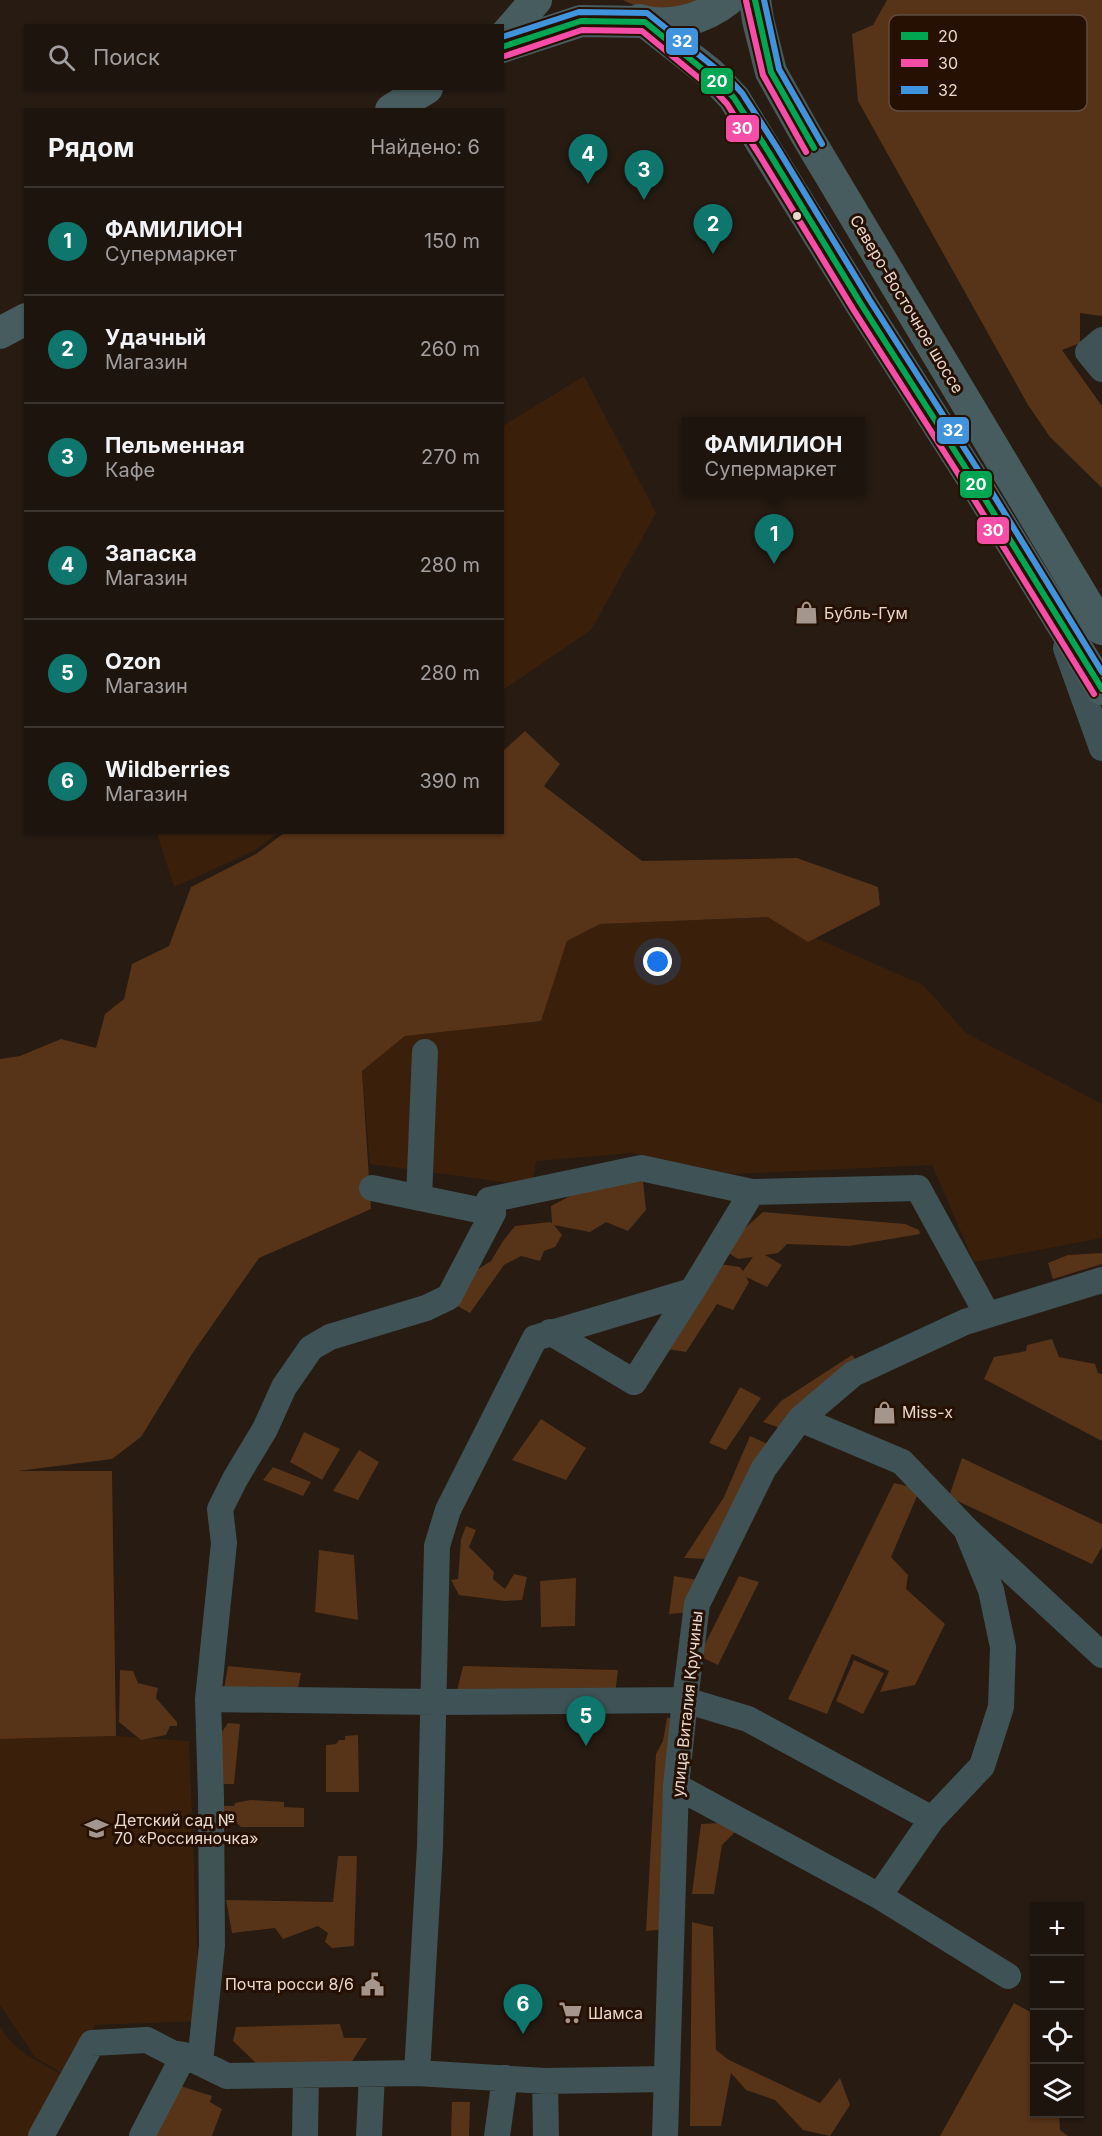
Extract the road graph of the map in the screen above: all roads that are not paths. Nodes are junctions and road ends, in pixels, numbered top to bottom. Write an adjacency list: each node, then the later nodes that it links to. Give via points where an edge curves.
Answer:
1 (536, 0): 6 (main road)
2 (601, 0): 5 (main road, via 618,12)
3 (728, 0): 5 (main road, via 690,20)
4 (755, 0): 15 (main road, Северо-Восточное шоссе, via 771,72)
5 (645, 22): 7 (main road, via 581,21); 14 (main road, via 710,73 734,98)
6 (504, 37)
7 (504, 45)
8 (424, 90): 9 (main road)
9 (394, 108)
10 (24, 320): 11 (main road)
11 (0, 333)
12 (1102, 340): 13 (street, via 1088,352)
13 (1102, 369)
14 (1054, 613): 16 (main road); 17 (street)
15 (1102, 629)
16 (1102, 689)
17 (1102, 748)
18 (425, 1052): 21 (street)
19 (372, 1188): 21 (street)
20 (753, 1192): 22 (street, via 641,1168 489,1200); 24 (street); 25 (street, via 918,1188)
21 (419, 1198): 22 (street)
22 (493, 1213): 30 (street, via 449,1297 426,1308 330,1337 310,1348 284,1387 220,1509 224,1543)
23 (1102, 1280): 25 (street, улица Виталия Кручины)
24 (692, 1291): 26 (street); 26 (street, via 634,1382)
25 (987, 1314): 27 (street, улица Виталия Кручины, via 853,1374)
26 (550, 1332): 32 (street, via 535,1338 448,1510 437,1546)
27 (800, 1419): 28 (street, via 902,1462); 31 (street, улица Виталия Кручины, via 764,1468 697,1604)
28 (966, 1530): 29 (street); 34 (street, via 991,1590 1003,1647 1001,1707 982,1766)
29 (1102, 1655)
30 (208, 1699): 32 (street); 37 (street, via 212,1945)
31 (685, 1700): 32 (street); 33 (street, улица Виталия Кручины); 34 (street, via 747,1719)
32 (434, 1702): 38 (street)
33 (676, 1786): 35 (street); 42 (street, улица Виталия Кручины)
34 (932, 1819): 35 (street)
35 (879, 1896): 36 (street)
36 (1008, 1976)
37 (192, 2059): 40 (street, via 227,2076); 44 (street, via 147,2040 92,2043); 45 (street)
38 (417, 2073): 39 (street); 41 (street)
39 (372, 2074): 40 (street); 47 (street)
40 (306, 2075): 46 (street)
41 (505, 2078): 43 (street); 48 (street)
42 (666, 2079): 43 (street); 50 (street, улица Виталия Кручины)
43 (545, 2081): 49 (street)
44 (41, 2136)
45 (142, 2136)
46 (305, 2136)
47 (369, 2136)
48 (497, 2136)
49 (546, 2136)
50 (665, 2136)

